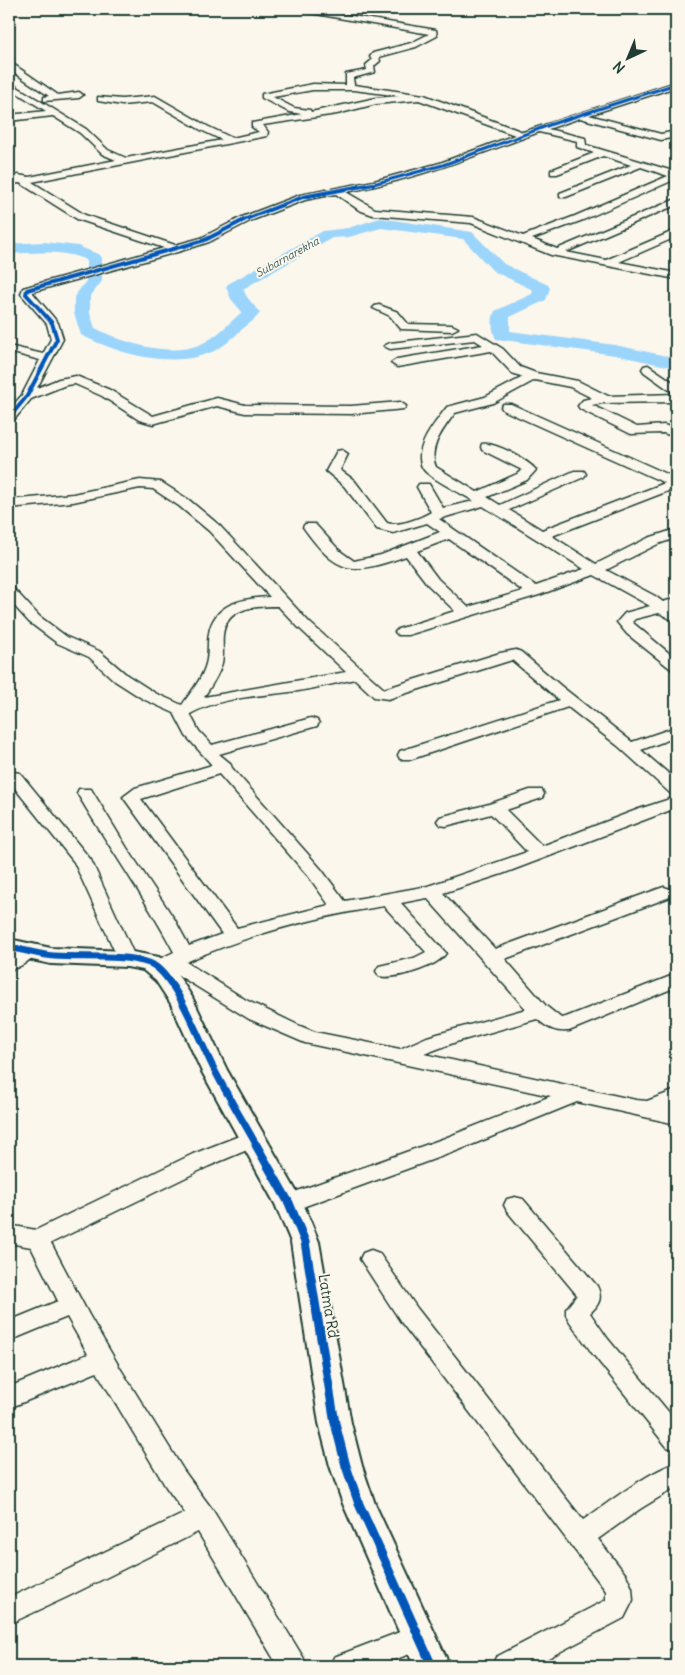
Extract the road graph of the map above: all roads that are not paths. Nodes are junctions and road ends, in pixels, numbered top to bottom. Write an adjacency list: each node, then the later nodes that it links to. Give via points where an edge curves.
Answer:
1 (298, 9): 5 (street, via 434,33 426,40 374,56 376,61 370,65 370,72 350,76)
2 (10, 66): 8 (street)
3 (9, 84): 10 (street)
4 (676, 84): 13 (street)
5 (352, 88): 7 (street); 11 (street, via 313,87 265,96 295,111)
6 (78, 95): 8 (street)
7 (420, 97): 11 (street, via 376,101); 17 (street)
8 (57, 98): 10 (street)
9 (101, 99): 18 (street, via 122,102 155,99)
10 (34, 101): 12 (street)
11 (326, 112): 18 (street, via 257,124 255,126 264,134)
12 (54, 113): 14 (street); 20 (street, via 83,131 105,152)
13 (579, 115): 15 (street); 16 (street, via 660,137)
14 (9, 118)
15 (539, 129): 17 (street); 19 (street, via 581,139 580,145)
16 (676, 134)
17 (523, 135): 27 (street, via 449,163)
18 (232, 141): 20 (street)
19 (604, 153): 21 (street); 22 (street)
20 (125, 161): 26 (street)
21 (640, 164): 24 (street); 28 (street)
22 (554, 172)
23 (9, 174): 26 (street)
24 (676, 176): 30 (street)
25 (9, 181): 26 (street)
26 (23, 181): 34 (street, via 81,217)
27 (339, 192): 33 (street, via 375,212 473,220); 34 (street, via 303,197)
28 (563, 195)
29 (676, 202): 31 (street)
30 (591, 213): 31 (street, via 612,220); 33 (street)
31 (618, 226): 35 (street)
32 (676, 233): 36 (street)
33 (523, 239): 35 (street)
34 (176, 249): 45 (street, via 26,291 52,323 57,335)
35 (556, 253): 36 (street)
36 (608, 263): 38 (street)
37 (676, 265): 38 (street)
38 (660, 273): 39 (street)
39 (676, 276)
40 (379, 308): 41 (street, via 394,314 407,327 466,328)
41 (474, 336): 42 (street); 43 (street)
42 (390, 346)
43 (494, 347): 46 (street); 48 (street, via 512,367)
44 (9, 349): 45 (street)
45 (46, 358): 50 (street)
46 (397, 363)
47 (648, 369): 49 (street)
48 (533, 376): 52 (street, via 568,382); 61 (street, via 489,400 452,410 428,451 426,463 430,469)
49 (676, 389)
50 (27, 396): 53 (street, via 76,380 153,420 217,402 245,410 350,410); 55 (street)
51 (676, 398): 52 (street)
52 (602, 399): 56 (street, via 584,406 635,431 664,428)
53 (400, 406)
54 (507, 407): 68 (street, via 676,483)
55 (9, 418)
56 (676, 433)
57 (487, 447): 61 (street, via 530,470)
58 (342, 454): 64 (street, via 333,471 349,483 382,526 397,529)
59 (579, 474): 63 (street)
60 (424, 487): 64 (street)
61 (481, 500): 63 (street); 64 (street)
62 (9, 504): 73 (street, via 73,498 140,484 156,485 214,528)
63 (500, 510): 68 (street)
64 (435, 516): 67 (street, via 434,522)
65 (310, 528): 69 (street, via 352,565 362,565)
66 (676, 532): 70 (street)
67 (451, 533): 69 (street); 72 (street)
68 (541, 534): 70 (street)
69 (408, 550): 76 (street, via 433,582)
70 (595, 570): 72 (street); 75 (street)
71 (9, 592): 82 (street, via 34,619 62,640 94,654 121,678 149,696)
72 (534, 592): 76 (street)
73 (283, 601): 80 (street, via 304,625); 82 (street, via 236,607 221,618 216,631 213,665)
74 (676, 602): 75 (street)
75 (661, 608): 77 (street); 79 (street, via 630,616 624,622)
76 (464, 612): 78 (street)
77 (676, 618)
78 (403, 632)
79 (676, 666)
80 (358, 674): 81 (street, via 384,695 516,655); 82 (street, via 238,694)
81 (571, 702): 85 (street); 87 (street)
82 (185, 709): 86 (street, via 181,714 192,733)
83 (311, 723): 86 (street)
84 (676, 732): 85 (street)
85 (630, 748): 90 (street)
86 (210, 751): 88 (street)
87 (406, 755)
88 (224, 767): 100 (street, via 315,872); 101 (street, via 141,792 132,799)
89 (14, 777): 104 (street, via 82,860)
90 (676, 789)
91 (85, 793): 105 (street, via 166,920)
92 (536, 794): 94 (street)
93 (676, 802): 96 (street)
94 (495, 808): 95 (street); 96 (street)
95 (446, 821)
96 (539, 854): 97 (street)
97 (431, 891): 99 (street); 103 (street)
98 (664, 893): 103 (street)
99 (388, 900): 100 (street); 106 (street, via 437,953)
100 (341, 908): 101 (street)
101 (234, 937): 105 (street)
102 (15, 954): 104 (street)
103 (492, 957): 108 (street)
104 (127, 959): 105 (street, via 150,963)
105 (171, 961): 109 (street, via 224,996 284,1029 342,1046); 114 (street, Latma Rd, via 197,1036)
106 (386, 971)
107 (676, 980): 108 (street, via 568,1024 553,1024)
108 (539, 1011): 109 (street, via 438,1040)
109 (401, 1057): 110 (street)
110 (574, 1095): 112 (street); 115 (street, via 452,1144)
111 (676, 1097): 112 (street)
112 (649, 1109): 113 (street)
113 (676, 1116)
114 (252, 1139): 115 (street, Latma Rd); 118 (street, via 201,1160)
115 (289, 1203): 129 (street, Latma Rd, via 310,1264 335,1423 346,1466 359,1504)
116 (515, 1205): 124 (street, via 589,1293 588,1301 578,1309 578,1315)
117 (9, 1234): 118 (street)
118 (38, 1239): 120 (street)
119 (371, 1259): 127 (street, via 409,1315)
120 (72, 1305): 121 (street); 122 (street)
121 (9, 1331)
122 (102, 1359): 123 (street); 126 (street)
123 (9, 1398)
124 (676, 1439)
125 (676, 1474): 127 (street)
126 (203, 1517): 128 (street); 130 (street)
127 (581, 1537): 133 (street, via 617,1584 620,1602 615,1609)
128 (9, 1611)
129 (418, 1638): 131 (street); 132 (street, Latma Rd)
130 (293, 1666)
131 (344, 1666)
132 (432, 1666)
133 (506, 1666)

